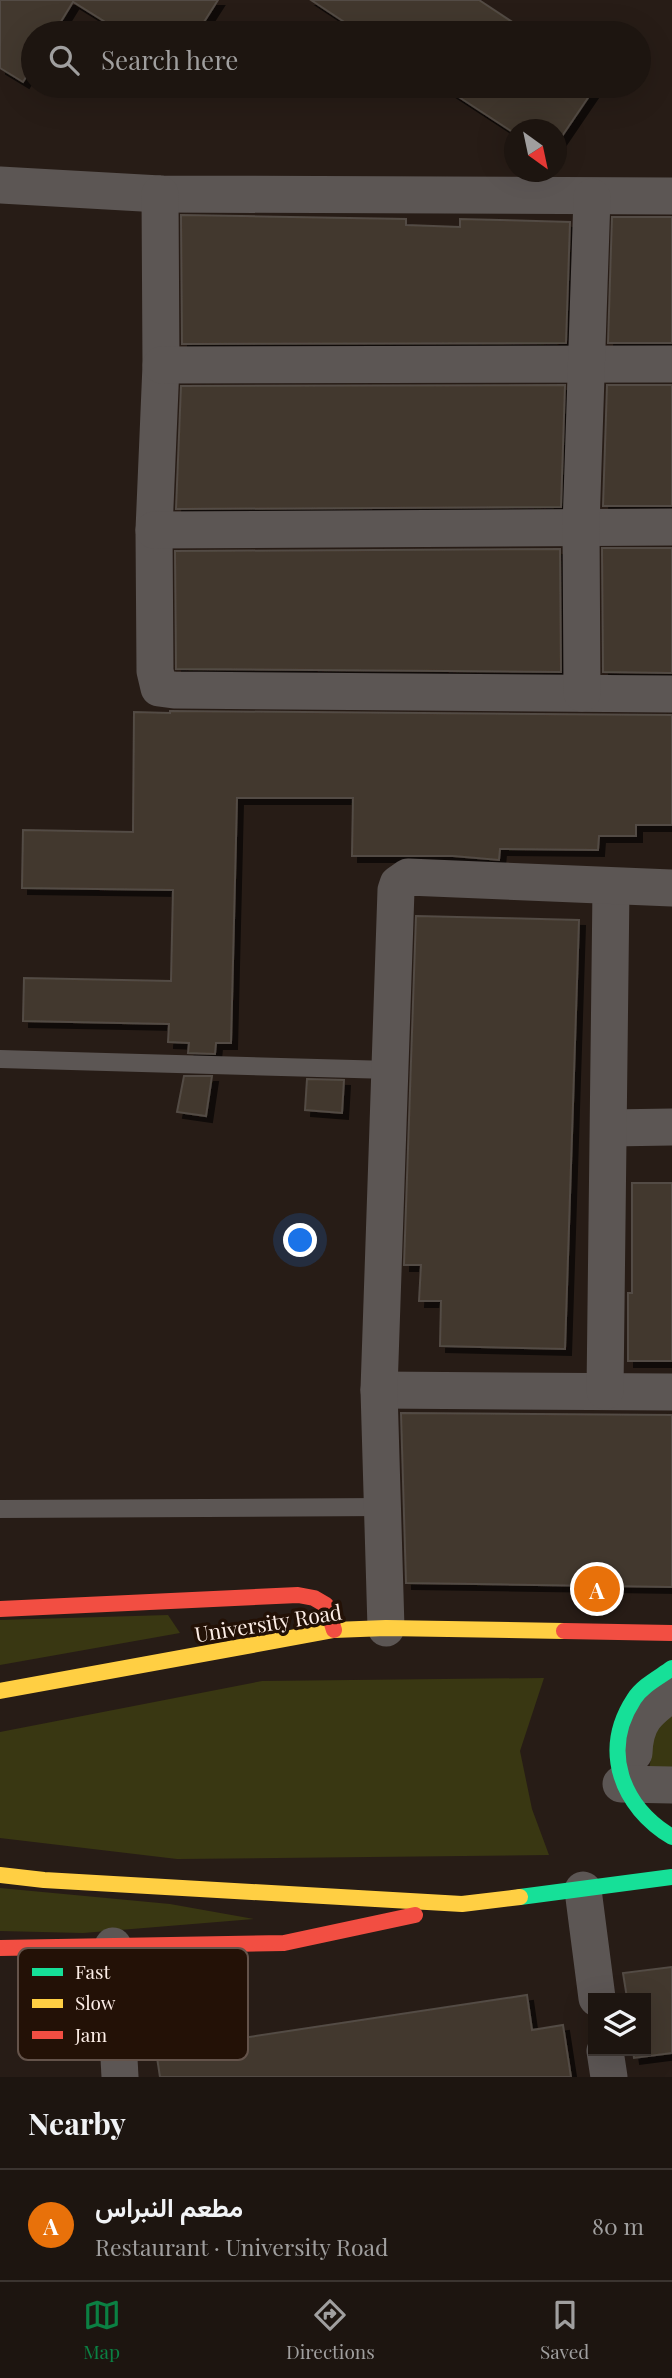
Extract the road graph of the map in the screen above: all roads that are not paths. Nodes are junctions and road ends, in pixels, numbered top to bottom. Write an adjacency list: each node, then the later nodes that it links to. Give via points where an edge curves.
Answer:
1 (0, 185): 2 (street)
2 (160, 194): 4 (street); 7 (street)
3 (672, 196): 4 (street)
4 (592, 197): 5 (street)
5 (586, 363): 6 (street); 7 (street); 8 (street)
6 (672, 364)
7 (161, 365): 10 (street)
8 (581, 526): 9 (street); 10 (street); 11 (street)
9 (672, 527)
10 (154, 530): 11 (street, via 159,688)
11 (582, 693): 12 (street)
12 (672, 694)
13 (611, 887): 14 (street); 16 (street, via 403,880 396,890); 17 (street)
14 (672, 888)
15 (0, 1059): 16 (lane)
16 (390, 1070): 19 (street)
17 (610, 1128): 18 (street); 20 (street)
18 (672, 1128)
19 (379, 1390): 20 (street); 22 (street)
20 (606, 1391): 21 (street)
21 (672, 1392)
22 (383, 1507): 23 (lane); 25 (street)
23 (0, 1509)
24 (0, 1609): 26 (highway, via 299,1595 326,1605)
25 (386, 1628): 26 (highway, University Road); 27 (highway, University Road)
26 (334, 1630): 29 (highway, University Road)
27 (672, 1633)
28 (672, 1668): 31 (highway, via 635,1697 618,1737)
29 (0, 1691)
30 (672, 1693): 31 (street, via 640,1721)
31 (628, 1785): 32 (street); 33 (street, via 661,1819); 34 (highway, via 636,1810)
32 (672, 1785)
33 (672, 1824)
34 (672, 1837)
35 (0, 1875): 38 (highway)
36 (672, 1877): 37 (highway)
37 (583, 1890): 38 (highway); 41 (street)
38 (461, 1905): 39 (highway, via 284,1943)
39 (113, 1946): 40 (highway)
40 (0, 1948)
41 (596, 1993)
42 (606, 2056): 43 (street)
43 (609, 2077)

